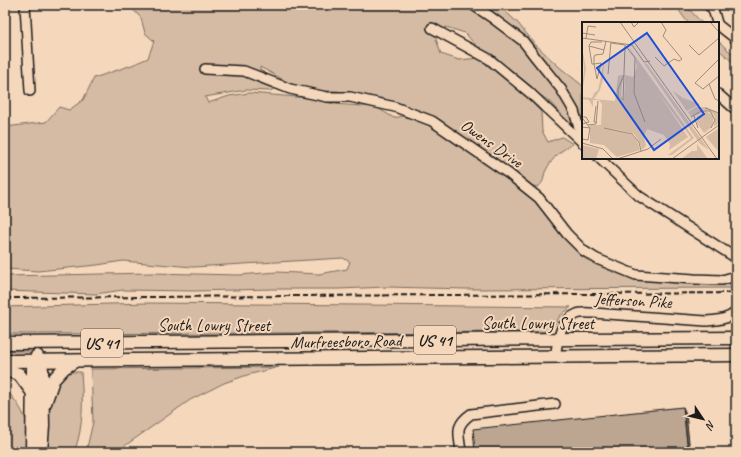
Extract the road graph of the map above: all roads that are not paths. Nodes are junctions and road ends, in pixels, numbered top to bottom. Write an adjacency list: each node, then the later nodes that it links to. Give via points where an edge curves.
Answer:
1 (25, 5): 9 (street)
2 (473, 5): 12 (street, via 523,41 561,89 574,111)
3 (708, 5): 4 (street, via 713,9)
4 (717, 22)
5 (719, 25): 7 (street)
6 (432, 28): 13 (street, via 489,59)
7 (736, 39)
8 (205, 69): 16 (street, Owens Drive, via 244,71 290,89 327,97 350,97 395,107 432,120 539,198 584,251 596,259 636,275 715,280)
9 (30, 91)
10 (719, 95): 11 (street)
11 (736, 110)
12 (582, 139)
13 (582, 141)
14 (600, 159): 15 (street, via 639,196)
15 (736, 258)
16 (736, 276)
17 (736, 312): 19 (street, Jefferson Pike, via 720,320 577,314 561,326)
18 (736, 338): 19 (main road, South Lowry Street / US 41)
19 (558, 340): 21 (main road, South Lowry Street / US 41); 23 (street, Jefferson Pike)
20 (5, 343): 21 (main road, South Lowry Street / US 41)
21 (38, 343): 26 (main road)
22 (736, 355): 23 (main road, Murfreesboro Road / US 41)
23 (555, 357): 25 (main road, Murfreesboro Road / US 41)
24 (5, 361): 26 (main road, Murfreesboro Road / US 41)
25 (75, 361): 26 (main road, Murfreesboro Road / US 41); 30 (main road, via 53,380)
26 (37, 364): 28 (main road, via 33,368); 30 (main road, via 42,369)
27 (5, 370): 28 (main road, via 18,374)
28 (33, 393): 31 (main road)
29 (555, 404): 33 (street, via 471,414 461,421 459,426)
30 (43, 412): 32 (main road)
31 (32, 452)
32 (41, 452)
33 (461, 452)

